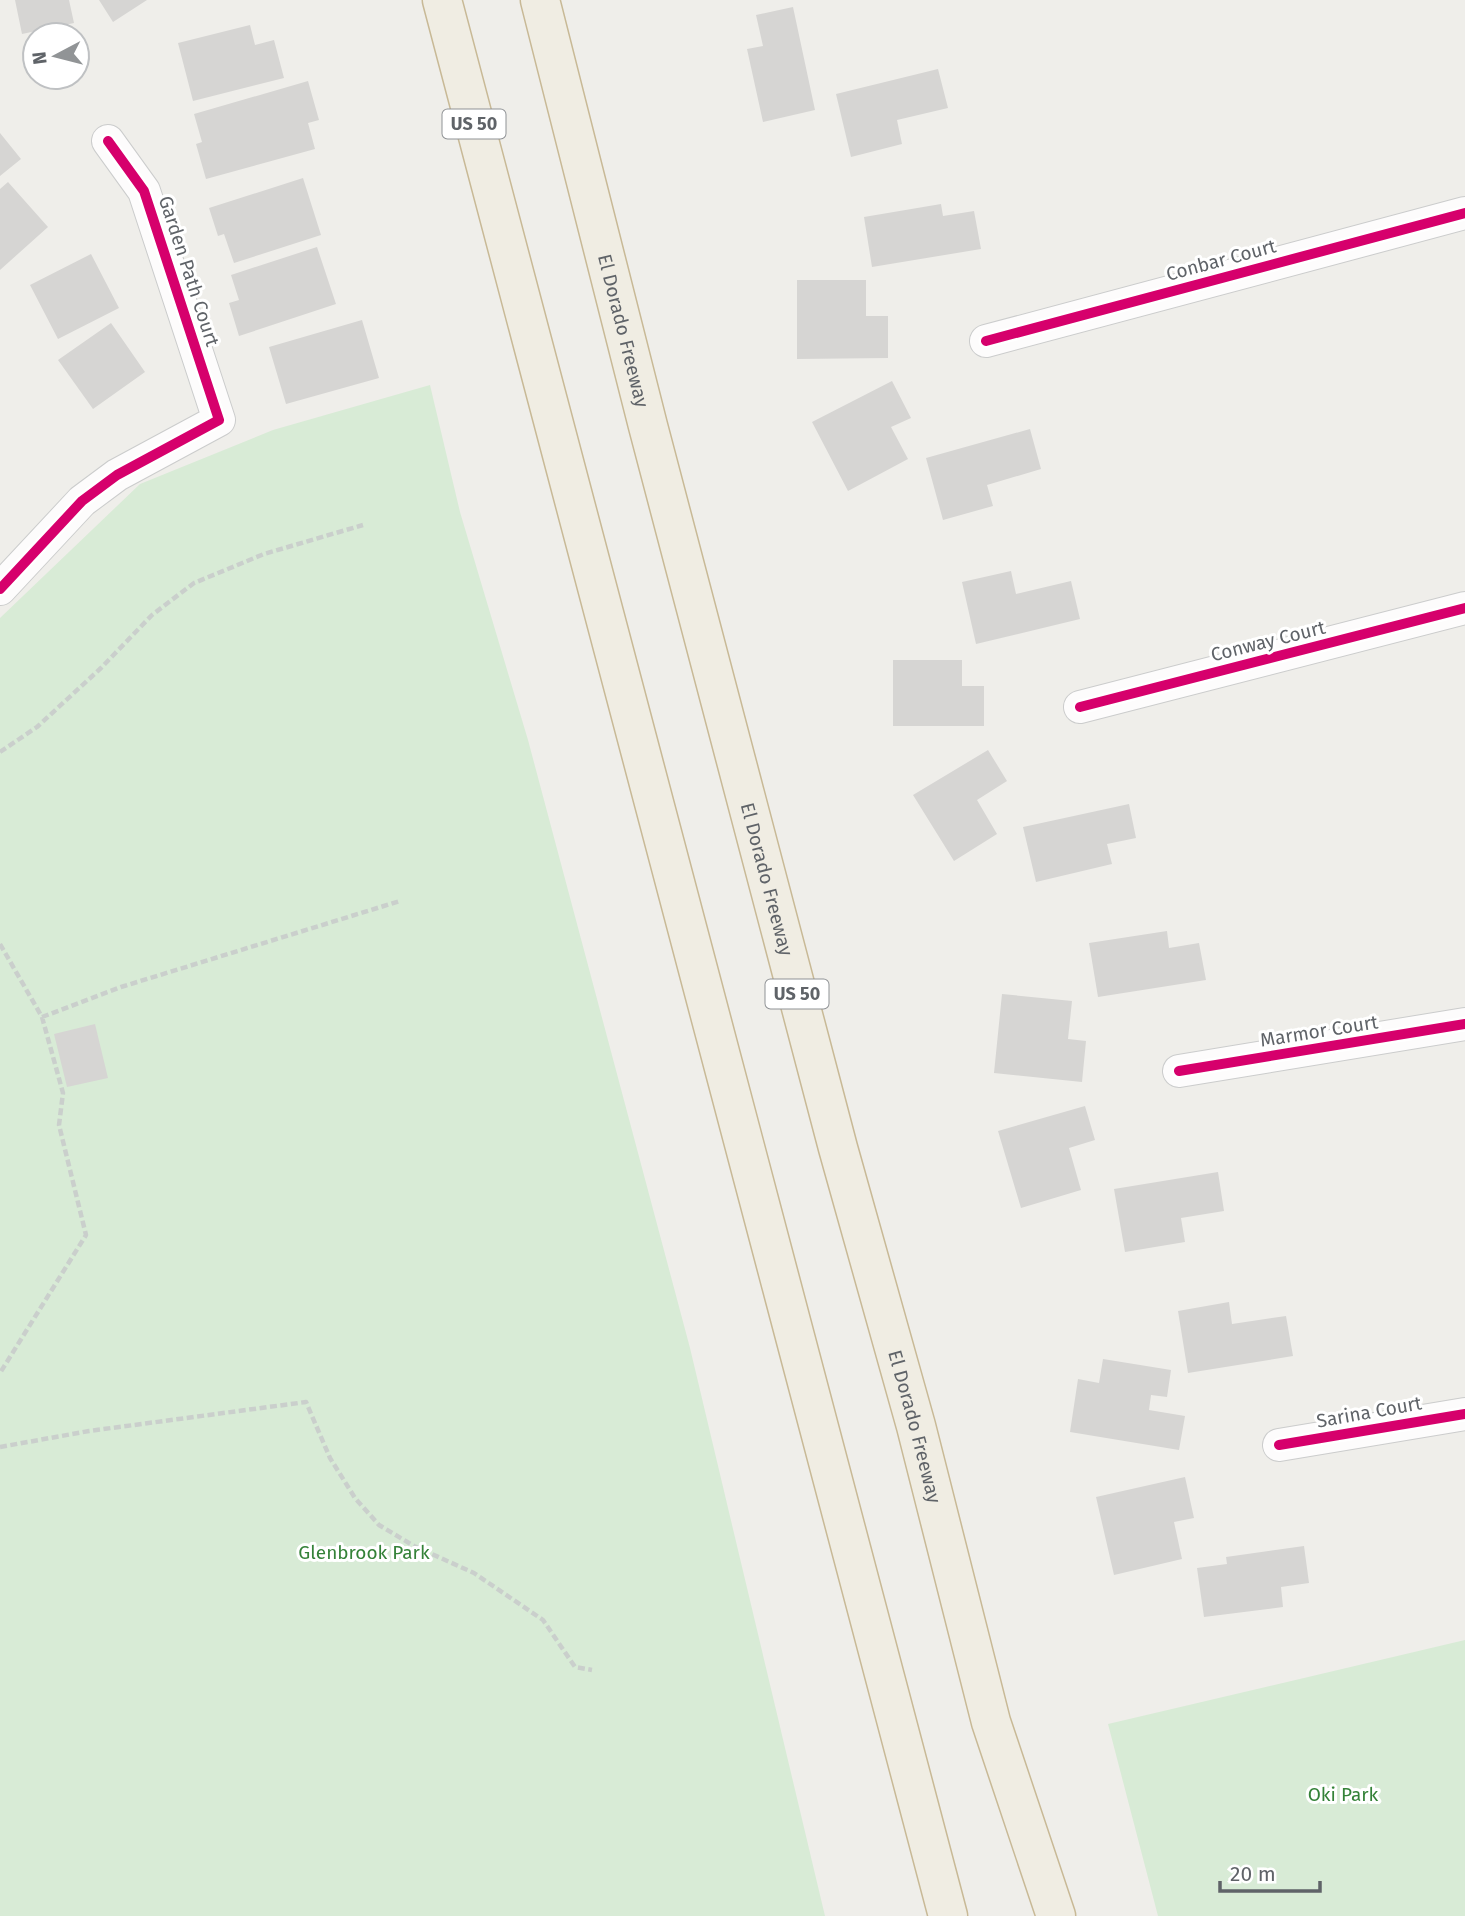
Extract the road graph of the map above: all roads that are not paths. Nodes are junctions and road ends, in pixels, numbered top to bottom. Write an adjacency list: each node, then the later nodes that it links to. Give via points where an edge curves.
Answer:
1 (423, 0): 8 (highway)
2 (442, 0): 8 (highway, US 50)
3 (540, 0): 5 (highway, El Dorado Freeway / US 50)
4 (550, 0): 5 (highway)
5 (558, 67): 18 (highway, El Dorado Freeway / US 50, via 655,452 991,1722)
6 (108, 141): 10 (street, Garden Path Court, via 144,191 219,420 117,475 82,502)
7 (1465, 213): 9 (street, Conbar Court)
8 (507, 248): 17 (highway, US 50)
9 (986, 341)
10 (0, 589)
11 (1465, 608): 12 (street, Conway Court)
12 (1080, 707)
13 (1465, 1024): 14 (street, Marmor Court)
14 (1179, 1071)
15 (1465, 1413): 16 (street, Sarina Court)
16 (1279, 1445)
17 (948, 1916)
18 (1056, 1916)

